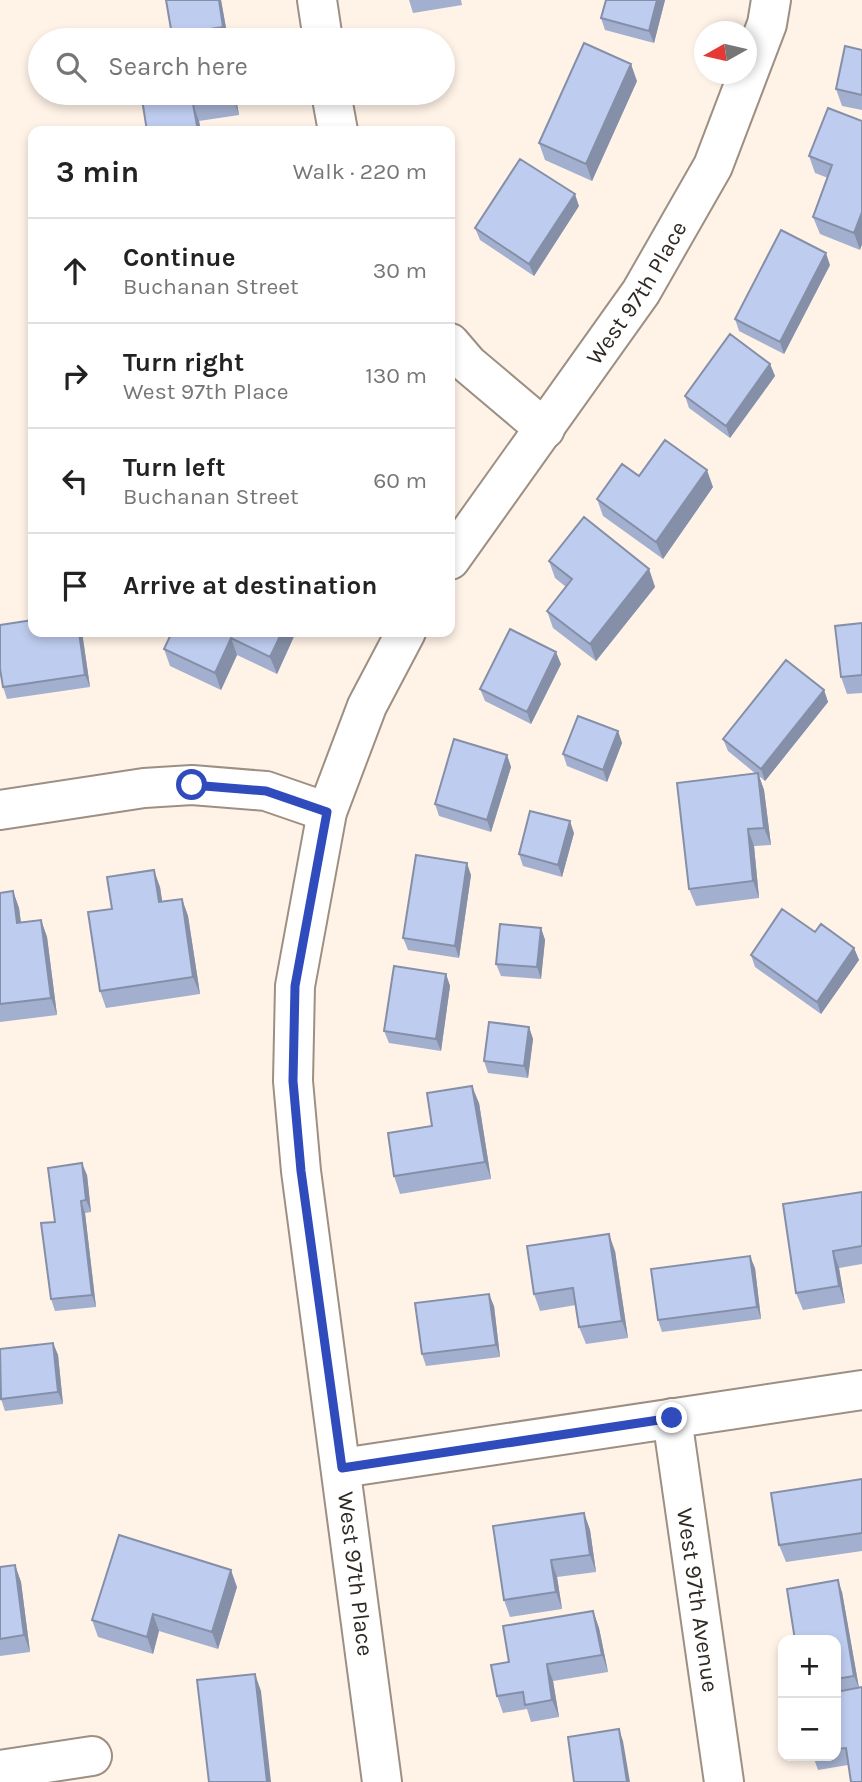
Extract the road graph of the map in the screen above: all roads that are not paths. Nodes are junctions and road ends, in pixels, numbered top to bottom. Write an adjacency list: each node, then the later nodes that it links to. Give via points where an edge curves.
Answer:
1 (317, 0): 3 (street)
2 (771, 0): 7 (street, West 97th Place, via 767,24 713,166 641,292)
3 (321, 28)
4 (333, 105): 5 (street)
5 (337, 126)
6 (455, 349): 7 (street)
7 (545, 429): 8 (street, West 97th Place)
8 (455, 553)
9 (403, 637): 11 (street, West 97th Place, via 368,706)
10 (0, 810): 11 (street, via 192,785 266,791)
11 (327, 812): 14 (street, West 97th Place, via 295,986 293,1081)
12 (862, 1390): 13 (street)
13 (672, 1418): 14 (street); 18 (street, West 97th Avenue)
14 (342, 1468): 17 (street, West 97th Place)
15 (92, 1756): 16 (street)
16 (0, 1770)
17 (382, 1782)
18 (724, 1782)

